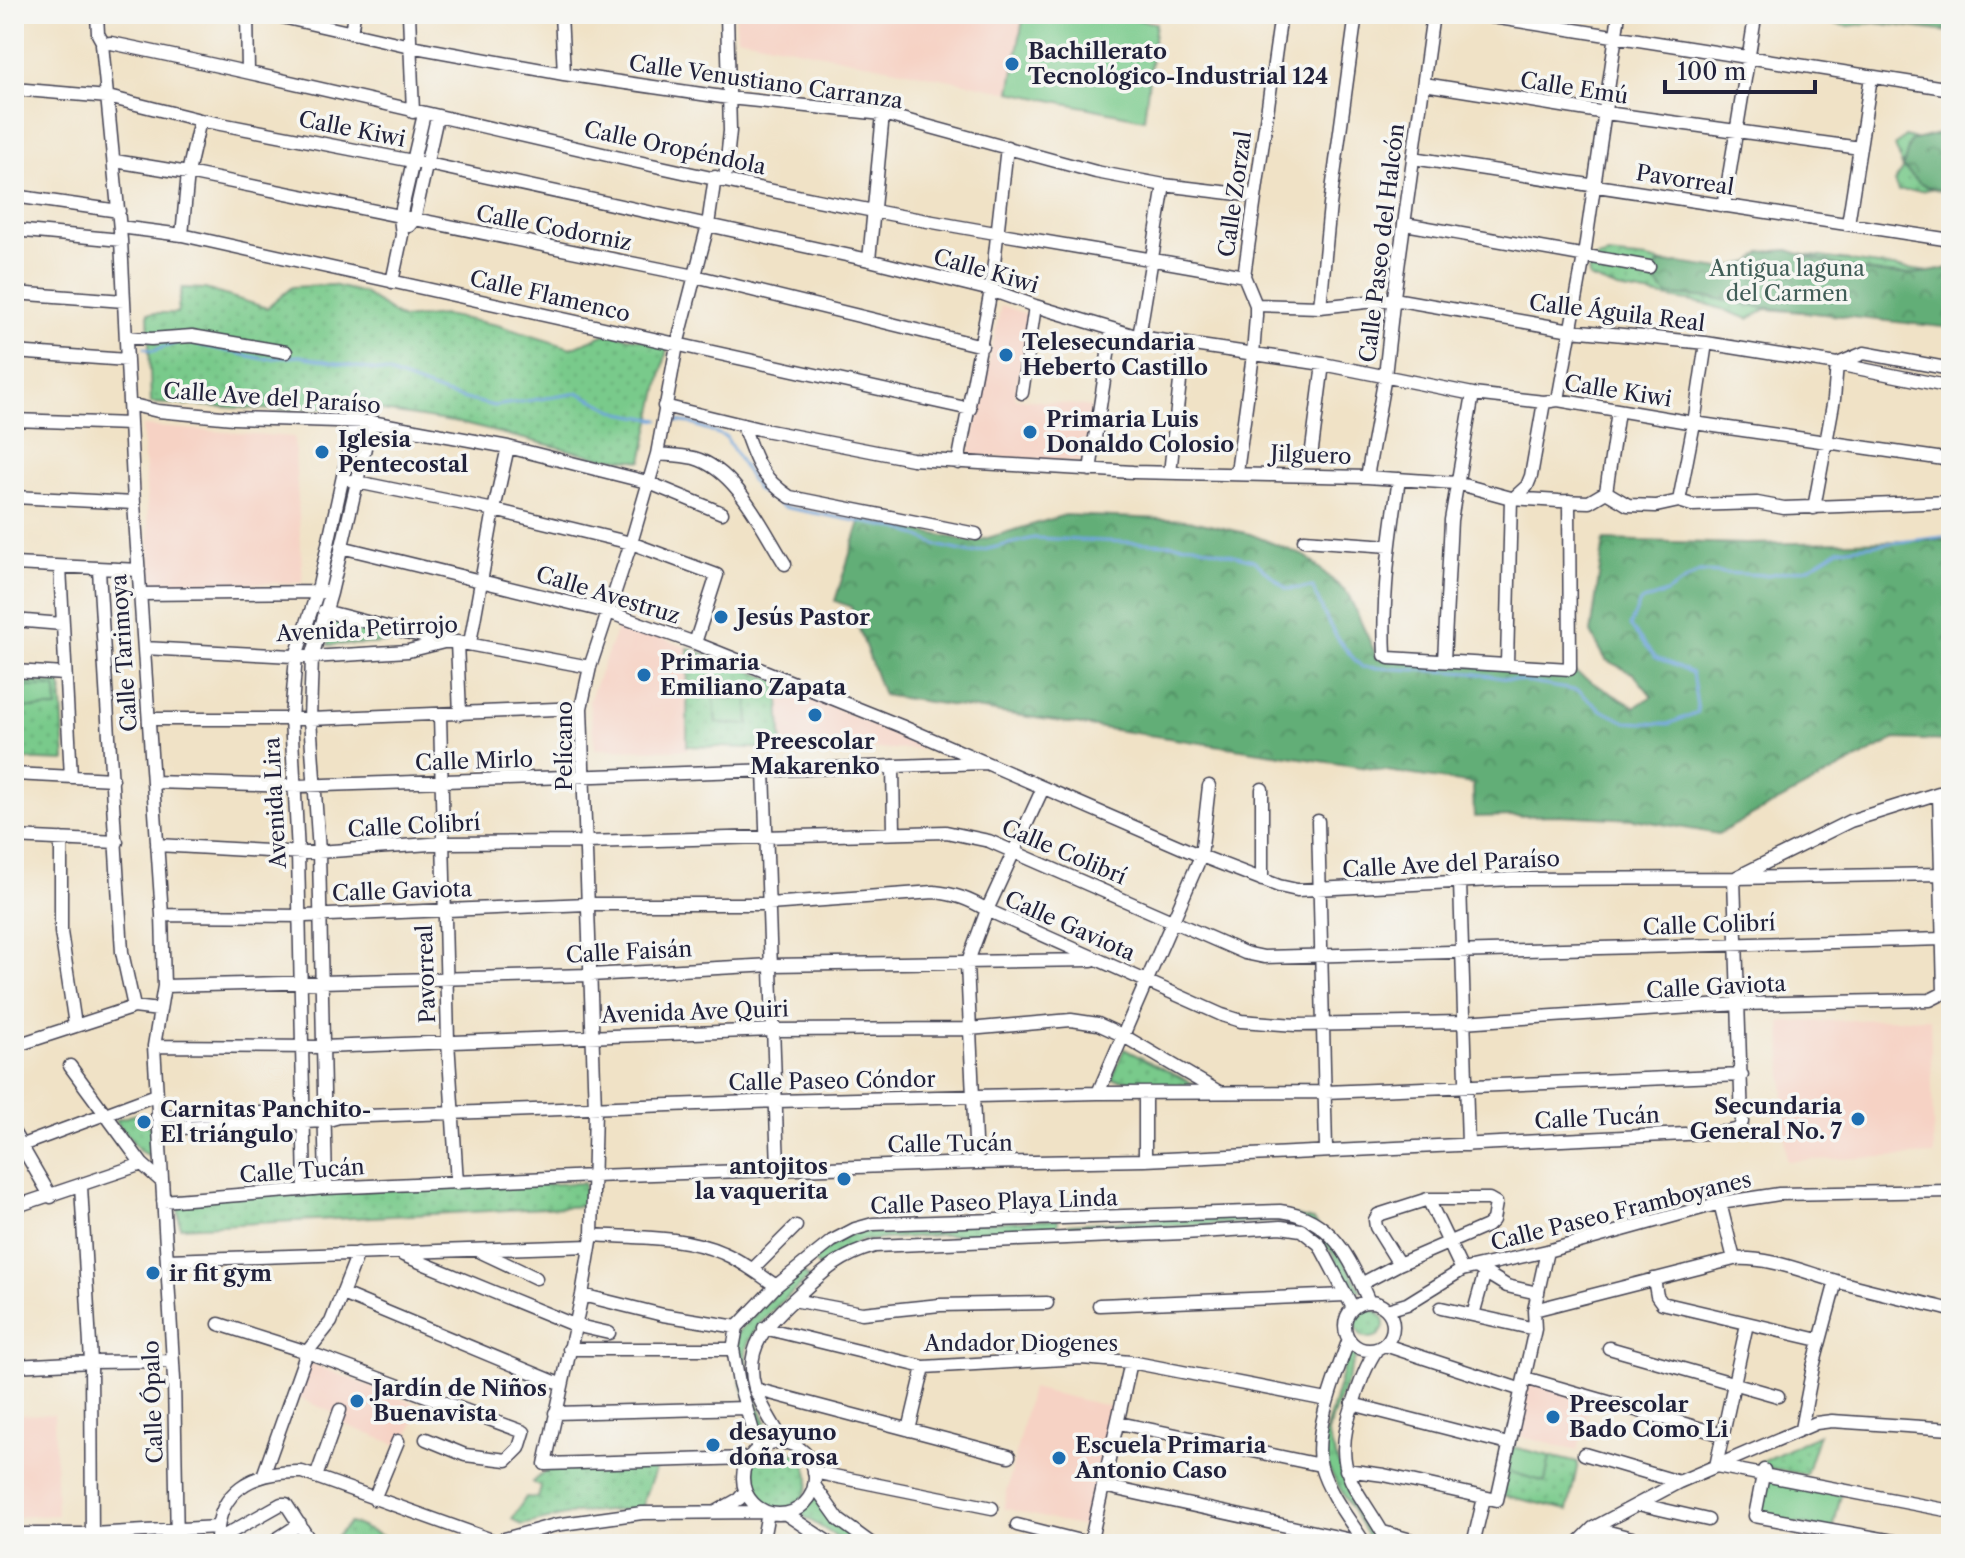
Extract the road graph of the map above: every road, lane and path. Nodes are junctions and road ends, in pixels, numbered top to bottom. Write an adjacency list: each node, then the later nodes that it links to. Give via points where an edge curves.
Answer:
1 (97, 14): 17 (street, Calle Tarimoya)
2 (247, 14): 20 (street)
3 (269, 14): 13 (street, Calle Venustiano Carranza)
4 (354, 14): 15 (street)
5 (409, 14): 18 (street)
6 (561, 14): 21 (street)
7 (727, 14): 27 (street, Pelícano)
8 (1281, 14): 45 (street, Calle Zorzal)
9 (1356, 14): 71 (street)
10 (1433, 14): 23 (street, Calle Paseo del Halcón)
11 (1473, 14): 16 (street)
12 (1619, 14): 16 (street)
13 (296, 17): 15 (street, Calle Venustiano Carranza)
14 (1754, 24): 19 (street)
15 (351, 33): 18 (street, Calle Venustiano Carranza)
16 (1616, 36): 19 (street); 29 (street)
17 (103, 43): 20 (street, Calle Oropéndola); 26 (street, Calle Tarimoya)
18 (410, 46): 21 (street, Calle Venustiano Carranza); 28 (street)
19 (1749, 56): 22 (street); 33 (street)
20 (248, 71): 28 (street, Calle Oropéndola)
21 (564, 74): 27 (street, Calle Venustiano Carranza)
22 (1871, 77): 25 (street); 35 (street)
23 (1424, 84): 29 (street, Calle Emú); 36 (street, Calle Paseo del Halcón)
24 (14, 89): 26 (street, Calle Kiwi)
25 (1951, 89)
26 (108, 97): 32 (street, Calle Kiwi); 37 (street, Calle Tarimoya)
27 (729, 98): 30 (street, Calle Venustiano Carranza); 41 (street, Pelícano, via 729,140)
28 (418, 113): 31 (street, Calle Oropéndola); 38 (street)
29 (1606, 113): 33 (street, Calle Emú); 43 (street)
30 (883, 114): 34 (street, Calle Venustiano Carranza); 48 (street)
31 (437, 117): 39 (street); 41 (street, Calle Oropéndola)
32 (200, 120): 38 (street, Calle Kiwi); 40 (street)
33 (1736, 132): 35 (street, Calle Emú); 46 (street)
34 (1007, 147): 42 (street, Calle Venustiano Carranza); 54 (street)
35 (1860, 148): 51 (street)
36 (1413, 158): 43 (street, Pavorreal); 50 (street, Calle Paseo del Halcón)
37 (115, 161): 40 (street, Calle Codorniz); 47 (street, Calle Tarimoya)
38 (412, 161): 39 (street, Calle Kiwi); 49 (street)
39 (428, 164): 49 (street); 52 (street, Calle Kiwi)
40 (188, 173): 49 (street, Calle Codorniz); 56 (street)
41 (720, 178): 48 (street, Calle Oropéndola); 52 (street, Pelícano)
42 (1164, 185): 45 (street, Calle Venustiano Carranza); 59 (street)
43 (1594, 186): 46 (street, Pavorreal); 58 (street)
44 (14, 196): 47 (street)
45 (1255, 196): 63 (street, Calle Zorzal)
46 (1724, 206): 51 (street, Pavorreal)
47 (119, 211): 55 (street, Calle Tarimoya)
48 (874, 211): 54 (street, Calle Oropéndola); 60 (street)
49 (407, 218): 62 (street, Calle Codorniz); 64 (street)
50 (1405, 224): 58 (street); 67 (street, Calle Paseo del Halcón)
51 (1848, 224): 57 (street, Pavorreal)
52 (708, 225): 60 (street, Calle Kiwi); 62 (street, Pelícano)
53 (14, 230): 55 (street, Calle Flamenco)
54 (998, 232): 59 (street, Calle Oropéndola); 65 (street)
55 (120, 233): 56 (street, Calle Flamenco); 68 (street, Calle Tarimoya)
56 (182, 235): 64 (street, Calle Flamenco)
57 (1951, 240)
58 (1584, 256): 61 (street); 73 (street)
59 (1152, 259): 63 (street, Calle Oropéndola); 75 (street)
60 (869, 260): 65 (street, Calle Kiwi)
61 (1649, 267)
62 (695, 276): 77 (street, Pelícano); 79 (street, Calle Codorniz)
63 (1244, 276): 69 (street, Calle Zorzal)
64 (392, 282): 77 (street, Calle Flamenco)
65 (991, 290): 70 (street, Calle Kiwi); 79 (street)
66 (14, 293): 68 (street)
67 (1394, 299): 71 (street, Calle Águila Real); 73 (street, Calle Águila Real); 87 (street, Calle Paseo del Halcón)
68 (124, 301): 74 (street, Calle Tarimoya)
69 (1256, 305): 71 (street, Calle Águila Real); 82 (street, Calle Zorzal)
70 (1035, 306): 72 (street, Calle Kiwi); 89 (street)
71 (1320, 307)
72 (1112, 329): 75 (street, Calle Kiwi); 109 (street)
73 (1571, 330): 76 (street, Calle Águila Real); 91 (street)
74 (126, 337): 81 (street, via 192,336); 83 (street, Calle Tarimoya)
75 (1139, 337): 78 (street, Calle Kiwi)
76 (1706, 343): 85 (street, Calle Águila Real); 100 (street)
77 (677, 345): 94 (street, Calle Flamenco); 96 (street, Pelícano)
78 (1184, 345): 82 (street, Calle Kiwi); 112 (street)
79 (982, 346): 94 (street)
80 (14, 352): 83 (street)
81 (286, 352)
82 (1253, 355): 84 (street, Calle Kiwi); 111 (street, Calle Zorzal)
83 (127, 360): 93 (street, Calle Tarimoya)
84 (1323, 364): 87 (street, Calle Kiwi); 105 (street)
85 (1837, 364): 86 (street, Calle Águila Real, via 1864,353); 88 (street, Calle Águila Real); 103 (street)
86 (1951, 369)
87 (1385, 376): 90 (street, Calle Kiwi); 113 (street, Calle Paseo del Halcón)
88 (1951, 387)
89 (1022, 393)
90 (1473, 394): 92 (street, Calle Kiwi); 118 (street)
91 (1558, 400): 92 (street, Calle Kiwi); 95 (street, Calle Kiwi)
92 (1544, 402): 110 (street)
93 (129, 404): 98 (street, Calle Ave del Paraíso, via 233,418); 101 (street, Calle Tarimoya)
94 (970, 409): 108 (street)
95 (1618, 411): 100 (street, Calle Kiwi); 119 (street)
96 (663, 412): 102 (street, Jilguero); 106 (street, Pelícano)
97 (14, 420): 101 (street)
98 (355, 421): 99 (street, Calle Ave del Paraíso); 114 (street, Avenida Lira)
99 (371, 422): 104 (street, Calle Ave del Paraíso); 116 (street, Avenida Lira)
100 (1694, 423): 103 (street, Calle Kiwi); 123 (street)
101 (130, 424): 125 (street, Calle Tarimoya)
102 (743, 425): 108 (street, Jilguero, via 912,459); 129 (street, via 770,484 790,497)
103 (1826, 442): 107 (street, Calle Kiwi); 126 (street)
104 (508, 447): 117 (street, Calle Ave del Paraíso); 127 (street)
105 (1312, 449)
106 (657, 454): 117 (street, Pelícano); 135 (street, via 693,458 727,476)
107 (1951, 460)
108 (958, 463): 109 (street, Jilguero)
109 (1090, 470): 112 (street, Jilguero)
110 (1532, 471): 121 (street, via 1527,486); 122 (street, via 1545,495)
111 (1237, 472): 112 (street, Jilguero); 113 (street, Jilguero)
112 (1170, 473)
113 (1367, 477): 115 (street, Jilguero)
114 (341, 479): 116 (street); 140 (street, Avenida Lira)
115 (1399, 479): 118 (street, Jilguero); 132 (street)
116 (357, 482): 127 (street); 133 (street, Avenida Lira)
117 (647, 482): 128 (street, Calle Ave del Paraíso); 131 (street, Pelícano)
118 (1456, 483): 121 (street, Jilguero); 151 (street)
119 (1606, 492): 122 (street, Jilguero, via 1589,502); 123 (street, via 1628,505)
120 (14, 497): 125 (street)
121 (1513, 498): 122 (street, Jilguero); 152 (street)
122 (1564, 501): 152 (street, via 1570,669)
123 (1679, 501): 126 (street)
124 (1951, 502): 126 (street)
125 (134, 503): 138 (street, Calle Tarimoya)
126 (1814, 508)
127 (494, 510): 131 (street); 139 (street)
128 (722, 513)
129 (976, 534)
130 (1304, 540): 132 (street)
131 (631, 543): 143 (street, Pelícano); 147 (street, via 717,575)
132 (1389, 546): 151 (street, via 1383,617 1387,658)
133 (341, 547): 139 (street, Calle Avestruz); 140 (street, Avenida Lira)
134 (14, 564): 136 (street)
135 (785, 564)
136 (60, 567): 137 (street); 145 (street)
137 (99, 570): 138 (street); 168 (street)
138 (139, 570): 141 (street, Calle Tarimoya)
139 (481, 580): 143 (street, Calle Avestruz); 146 (street)
140 (324, 592): 141 (street); 142 (street, Avenida Lira); 149 (street, Avenida Lira)
141 (140, 594): 148 (street, Calle Tarimoya)
142 (324, 611): 146 (street); 150 (street, Avenida Lira)
143 (608, 612): 147 (street, Calle Avestruz); 153 (street, Pelícano)
144 (14, 620): 145 (street)
145 (62, 624): 155 (street)
146 (457, 642): 150 (street, Avenida Petirrojo); 153 (street, Avenida Petirrojo); 157 (street)
147 (695, 643): 162 (street, Calle Avestruz)
148 (144, 648): 149 (street, Avenida Petirrojo); 160 (street, Calle Tarimoya)
149 (296, 656): 150 (street, Avenida Petirrojo); 159 (street, Avenida Lira)
150 (312, 657): 161 (street, Avenida Lira)
151 (1444, 661): 152 (street)
152 (1507, 664)
153 (590, 667): 156 (street, Pelícano)
154 (14, 671): 155 (street)
155 (65, 674): 166 (street)
156 (581, 708): 157 (street); 167 (street, Pelícano)
157 (460, 714): 158 (street)
158 (440, 715): 161 (street); 170 (street, Pavorreal)
159 (291, 718): 160 (street); 161 (street); 172 (street, Avenida Lira)
160 (149, 719): 169 (street, Calle Tarimoya)
161 (310, 719): 171 (street, Avenida Lira)
162 (988, 763): 163 (street, Calle Mirlo); 174 (street, Calle Ave del Paraíso)
163 (893, 766): 164 (street, Calle Mirlo); 178 (street)
164 (764, 770): 167 (street, Calle Mirlo); 179 (street)
165 (14, 774): 166 (street)
166 (71, 777): 168 (street)
167 (582, 777): 170 (street, Calle Mirlo); 183 (street, Pelícano)
168 (113, 779): 182 (street)
169 (153, 782): 172 (street, Calle Mirlo); 185 (street, Calle Tarimoya)
170 (443, 783): 171 (street, Calle Mirlo); 184 (street, Pavorreal)
171 (314, 785): 172 (street, Calle Mirlo); 186 (street, Avenida Lira)
172 (295, 786): 188 (street, Avenida Lira)
173 (1209, 786): 189 (street)
174 (1043, 788): 187 (street); 189 (street, Calle Ave del Paraíso)
175 (1262, 789): 192 (street)
176 (1945, 793): 190 (street); 191 (street, via 1850,821)
177 (1318, 821): 194 (street)
178 (894, 833): 179 (street, Calle Colibrí); 187 (street, Calle Colibrí, via 968,835)
179 (767, 835): 183 (street, Calle Colibrí); 196 (street)
180 (14, 837): 181 (street)
181 (61, 839): 182 (street); 222 (street, via 61,932)
182 (117, 842): 218 (street, via 122,952)
183 (586, 842): 184 (street, Calle Colibrí); 195 (street, Pelícano)
184 (444, 843): 186 (street, Calle Colibrí); 197 (street, Pavorreal)
185 (157, 845): 188 (street, Calle Colibrí); 200 (street, Calle Tarimoya)
186 (319, 852): 188 (street, Calle Colibrí); 199 (street, Avenida Lira)
187 (1013, 852): 198 (street); 202 (street, Calle Colibrí)
188 (298, 853): 201 (street, Avenida Lira)
189 (1201, 856): 192 (street, Calle Ave del Paraíso); 202 (street)
190 (1941, 874): 191 (street, Calle Ave del Paraíso); 203 (street)
191 (1734, 878): 193 (street, Calle Ave del Paraíso); 204 (street)
192 (1262, 880): 194 (street, Calle Ave del Paraíso)
193 (1460, 882): 194 (street, Calle Ave del Paraíso); 205 (street)
194 (1319, 890): 206 (street)
195 (587, 904): 196 (street, Calle Gaviota); 197 (street, Calle Gaviota); 210 (street, Pelícano)
196 (769, 904): 198 (street, Calle Gaviota, via 934,892 955,894); 209 (street)
197 (444, 910): 199 (street, Calle Gaviota); 211 (street, Pavorreal)
198 (987, 910): 207 (street, Calle Gaviota); 208 (street)
199 (321, 914): 201 (street, Calle Gaviota); 212 (street, Avenida Lira)
200 (162, 915): 201 (street, Calle Gaviota); 215 (street, Calle Tarimoya)
201 (299, 916): 213 (street, Avenida Lira)
202 (1174, 921): 206 (street, Calle Colibrí, via 1245,953); 214 (street)
203 (1944, 939): 204 (street, Calle Colibrí); 216 (street)
204 (1737, 944): 205 (street, Calle Colibrí); 217 (street)
205 (1462, 952): 206 (street, Calle Colibrí); 220 (street)
206 (1320, 956): 221 (street)
207 (1095, 959): 208 (street, Calle Faisán); 214 (street, Calle Gaviota)
208 (967, 964): 209 (street, Calle Faisán); 223 (street)
209 (772, 965): 210 (street, Calle Faisán); 224 (street)
210 (590, 975): 211 (street, Calle Faisán); 225 (street, Pelícano)
211 (448, 978): 212 (street, Calle Faisán); 227 (street, Pavorreal)
212 (322, 982): 213 (street, Calle Faisán); 231 (street, Avenida Lira)
213 (301, 983): 215 (street, Calle Faisán); 230 (street, Avenida Lira)
214 (1148, 983): 221 (street, Calle Gaviota, via 1241,1021); 226 (street)
215 (164, 986): 219 (street, Calle Tarimoya)
216 (1948, 989): 217 (street, Calle Gaviota, via 1925,1001)
217 (1739, 1004): 220 (street, Calle Gaviota); 233 (street)
218 (134, 1007): 219 (street); 222 (street)
219 (159, 1010): 229 (street, Calle Tarimoya)
220 (1463, 1022): 221 (street, Calle Gaviota); 234 (street)
221 (1324, 1023): 236 (street)
222 (75, 1025): 228 (street)
223 (969, 1029): 224 (street, Avenida Ave Quiri); 226 (street, Avenida Ave Quiri, via 1071,1020); 240 (street)
224 (773, 1030): 225 (street, Avenida Ave Quiri); 241 (street)
225 (590, 1035): 227 (street, Avenida Ave Quiri); 242 (street, Pelícano)
226 (1122, 1035): 235 (street, Avenida Ave Quiri); 237 (street)
227 (448, 1041): 231 (street, Avenida Ave Quiri); 243 (street, Pavorreal)
228 (14, 1046)
229 (154, 1046): 230 (street, Avenida Ave Quiri); 239 (street, Calle Tarimoya)
230 (302, 1047): 231 (street, Avenida Ave Quiri); 246 (street, Avenida Lira)
231 (323, 1047): 245 (street, Avenida Lira)
232 (70, 1066): 244 (street)
233 (1742, 1075): 234 (street, Calle Paseo Cóndor); 249 (street, Calle Tucán, via 1739,1129)
234 (1466, 1086): 236 (street, Calle Paseo Cóndor); 249 (street)
235 (1219, 1092): 236 (street, Calle Paseo Cóndor); 238 (street, Calle Paseo Cóndor)
236 (1325, 1092): 251 (street)
237 (1098, 1093): 238 (street, Calle Paseo Cóndor); 240 (street, Calle Paseo Cóndor)
238 (1145, 1093): 252 (street)
239 (156, 1095): 244 (street); 247 (street, Calle Tarimoya)
240 (971, 1097): 241 (street, Calle Paseo Cóndor); 253 (street)
241 (777, 1101): 242 (street, Calle Paseo Cóndor); 255 (street)
242 (595, 1109): 243 (street, Calle Paseo Cóndor); 256 (street, Pelícano)
243 (451, 1111): 245 (street, Calle Paseo Cóndor); 258 (street, Pavorreal)
244 (106, 1114): 250 (street); 254 (street)
245 (325, 1116): 246 (street, Calle Paseo Cóndor); 260 (street, Avenida Lira)
246 (303, 1117): 247 (street, Calle Paseo Cóndor); 261 (street, Avenida Lira)
247 (158, 1123): 257 (street, Calle Tarimoya)
248 (14, 1133): 250 (street)
249 (1468, 1145): 251 (street, Calle Tucán)
250 (18, 1147): 263 (street)
251 (1326, 1149): 252 (street, Calle Tucán)
252 (1145, 1160): 253 (street, Calle Tucán)
253 (976, 1163): 255 (street, Calle Tucán)
254 (142, 1164): 257 (street); 259 (street)
255 (778, 1168): 256 (street, Calle Tucán)
256 (594, 1176): 258 (street, Calle Tucán); 271 (street, Pelícano)
257 (161, 1181): 265 (street, Calle Tarimoya)
258 (457, 1183): 260 (street, Calle Tucán)
259 (81, 1186): 263 (street); 321 (street)
260 (326, 1188): 261 (street, Calle Tucán)
261 (305, 1190): 265 (street, Calle Tucán)
262 (1951, 1191): 266 (street, Calle Paseo Framboyanes, via 1779,1194)
263 (51, 1197): 267 (street)
264 (1428, 1199): 272 (street); 272 (street, via 1496,1203 1487,1226); 280 (street, via 1375,1220)
265 (163, 1201): 278 (street, Calle Tarimoya)
266 (1720, 1203): 274 (street, Calle Paseo Framboyanes); 277 (street)
267 (14, 1207)
268 (1062, 1218): 270 (street); 279 (street, Calle Paseo Playa Linda, via 873,1224 832,1241); 288 (street, Calle Paseo Playa Linda, via 1297,1213 1316,1220 1330,1235)
269 (796, 1226): 281 (street)
270 (1063, 1239): 284 (street, Calle Paseo Playa Linda, via 875,1246 853,1252); 293 (street, Calle Paseo Playa Linda, via 1271,1226 1301,1230 1319,1244)
271 (591, 1241): 273 (street); 281 (street, via 689,1243 720,1251); 292 (street, Pelícano)
272 (1448, 1243): 280 (street); 282 (street)
273 (476, 1250): 275 (street); 285 (street)
274 (1547, 1251): 283 (street, Calle Paseo Framboyanes); 290 (street)
275 (396, 1252): 276 (street); 307 (street)
276 (358, 1253): 278 (street); 291 (street)
277 (1734, 1259): 286 (street); 287 (street, via 1772,1261)
278 (167, 1260): 320 (street, Calle Ópalo)
279 (803, 1262): 284 (street); 289 (street, Calle Paseo Playa Linda)
280 (1399, 1264): 288 (street)
281 (753, 1269): 289 (street)
282 (1462, 1270): 283 (street, Calle Paseo Framboyanes); 297 (street, Calle Paseo Framboyanes)
283 (1480, 1270): 290 (street, via 1507,1286); 304 (street)
284 (817, 1276): 294 (street, Calle Paseo Playa Linda)
285 (536, 1278)
286 (1654, 1279): 302 (street); 306 (street, via 1662,1303)
287 (1836, 1281): 303 (street); 314 (street)
288 (1361, 1284): 295 (street, Calle Paseo Playa Linda)
289 (776, 1286): 308 (street, Calle Paseo Playa Linda)
290 (1538, 1293): 302 (street)
291 (343, 1294): 319 (street, via 331,1322); 327 (street)
292 (582, 1295): 307 (street, Pelícano); 308 (street)
293 (1346, 1295): 298 (street); 299 (street, Calle Paseo Playa Linda)
294 (793, 1300): 296 (street, via 862,1313); 309 (street, Calle Paseo Playa Linda)
295 (1369, 1302): 299 (street); 301 (street)
296 (1047, 1303)
297 (1407, 1304): 301 (street, Calle Paseo Framboyanes); 310 (street, Calle Paseo Framboyanes)
298 (1099, 1305)
299 (1353, 1308): 313 (street, via 1345,1328)
300 (1441, 1308): 304 (street)
301 (1387, 1310): 310 (street)
302 (1534, 1310): 311 (street)
303 (1951, 1310)
304 (1473, 1315): 311 (street)
305 (219, 1324): 319 (street)
306 (1747, 1324): 314 (street); 325 (street)
307 (574, 1325): 312 (street); 317 (street, Pelícano)
308 (737, 1327): 318 (street)
309 (764, 1328): 324 (street, Andador Diogenes); 328 (street, via 753,1361)
310 (1393, 1329): 315 (street)
311 (1535, 1329): 326 (street)
312 (609, 1333)
313 (1349, 1339): 315 (street, via 1361,1349); 330 (street)
314 (1819, 1340): 336 (street)
315 (1381, 1347): 326 (street); 331 (street)
316 (1609, 1348): 325 (street)
317 (569, 1349): 318 (street); 327 (street, Pelícano)
318 (733, 1349): 332 (street)
319 (307, 1352): 340 (street, via 524,1432 519,1448 507,1460 465,1455); 351 (street)
320 (173, 1361): 321 (street); 368 (street, Calle Ópalo)
321 (91, 1362): 323 (street); 373 (street)
322 (1131, 1362): 324 (street, Andador Diogenes, via 1081,1358); 330 (street, Andador Diogenes); 335 (street)
323 (14, 1366)
324 (924, 1367): 338 (street)
325 (1735, 1383): 329 (street); 339 (street)
326 (1524, 1384): 339 (street); 343 (street)
327 (562, 1385): 334 (street, Pelícano)
328 (755, 1389): 338 (street); 342 (street)
329 (1778, 1396)
330 (1327, 1400): 347 (street)
331 (1352, 1404): 343 (street); 349 (street, via 1342,1441)
332 (746, 1408): 334 (street); 344 (street)
333 (340, 1410): 352 (street)
334 (555, 1413): 344 (street, Pelícano, via 545,1464)
335 (1119, 1423): 347 (street); 355 (street)
336 (1801, 1429): 337 (street, via 1832,1421); 348 (street)
337 (1951, 1429)
338 (909, 1430): 346 (street)
339 (1723, 1435): 348 (street)
340 (426, 1439)
341 (398, 1441): 357 (street)
342 (784, 1443): 344 (street); 353 (street, via 800,1449)
343 (1508, 1444): 358 (street)
344 (754, 1454): 356 (street, via 744,1471)
345 (1584, 1454): 354 (street)
346 (1009, 1456)
347 (1320, 1465): 383 (street)
348 (1716, 1466): 350 (street); 354 (street)
349 (1346, 1470): 358 (street); 372 (street)
350 (1763, 1473): 361 (street); 388 (street, via 1755,1516)
351 (263, 1476): 352 (street, via 302,1472); 371 (street, via 237,1488 225,1503)
352 (316, 1477): 357 (street)
353 (814, 1478): 360 (street); 364 (street, via 805,1504); 381 (street, via 839,1520)
354 (1679, 1482): 359 (street)
355 (1103, 1486): 382 (street); 383 (street)
356 (745, 1492): 362 (street); 363 (street)
357 (374, 1499): 374 (street)
358 (1490, 1499): 385 (street)
359 (1638, 1504): 365 (street); 369 (street)
360 (992, 1508)
361 (1951, 1511)
362 (767, 1512): 363 (street); 364 (street); 379 (street)
363 (715, 1513): 374 (street, via 642,1513 570,1522)
364 (786, 1514): 380 (street)
365 (1708, 1520)
366 (300, 1524): 371 (street, via 281,1504); 377 (street); 378 (street)
367 (1017, 1525): 382 (street)
368 (177, 1528): 371 (street); 373 (street); 376 (street, Calle Ópalo)
369 (1593, 1528): 386 (street); 387 (street)
370 (14, 1534): 373 (street); 375 (street)
371 (217, 1537)
372 (1386, 1538): 384 (street)
373 (92, 1539)
374 (500, 1542)
375 (15, 1544)
376 (177, 1544)
377 (269, 1544)
378 (312, 1544)
379 (762, 1544)
380 (831, 1544)
381 (872, 1544)
382 (1091, 1544)
383 (1365, 1544)
384 (1425, 1544)
385 (1473, 1544)
386 (1577, 1544)
387 (1655, 1544)
388 (1910, 1544)

